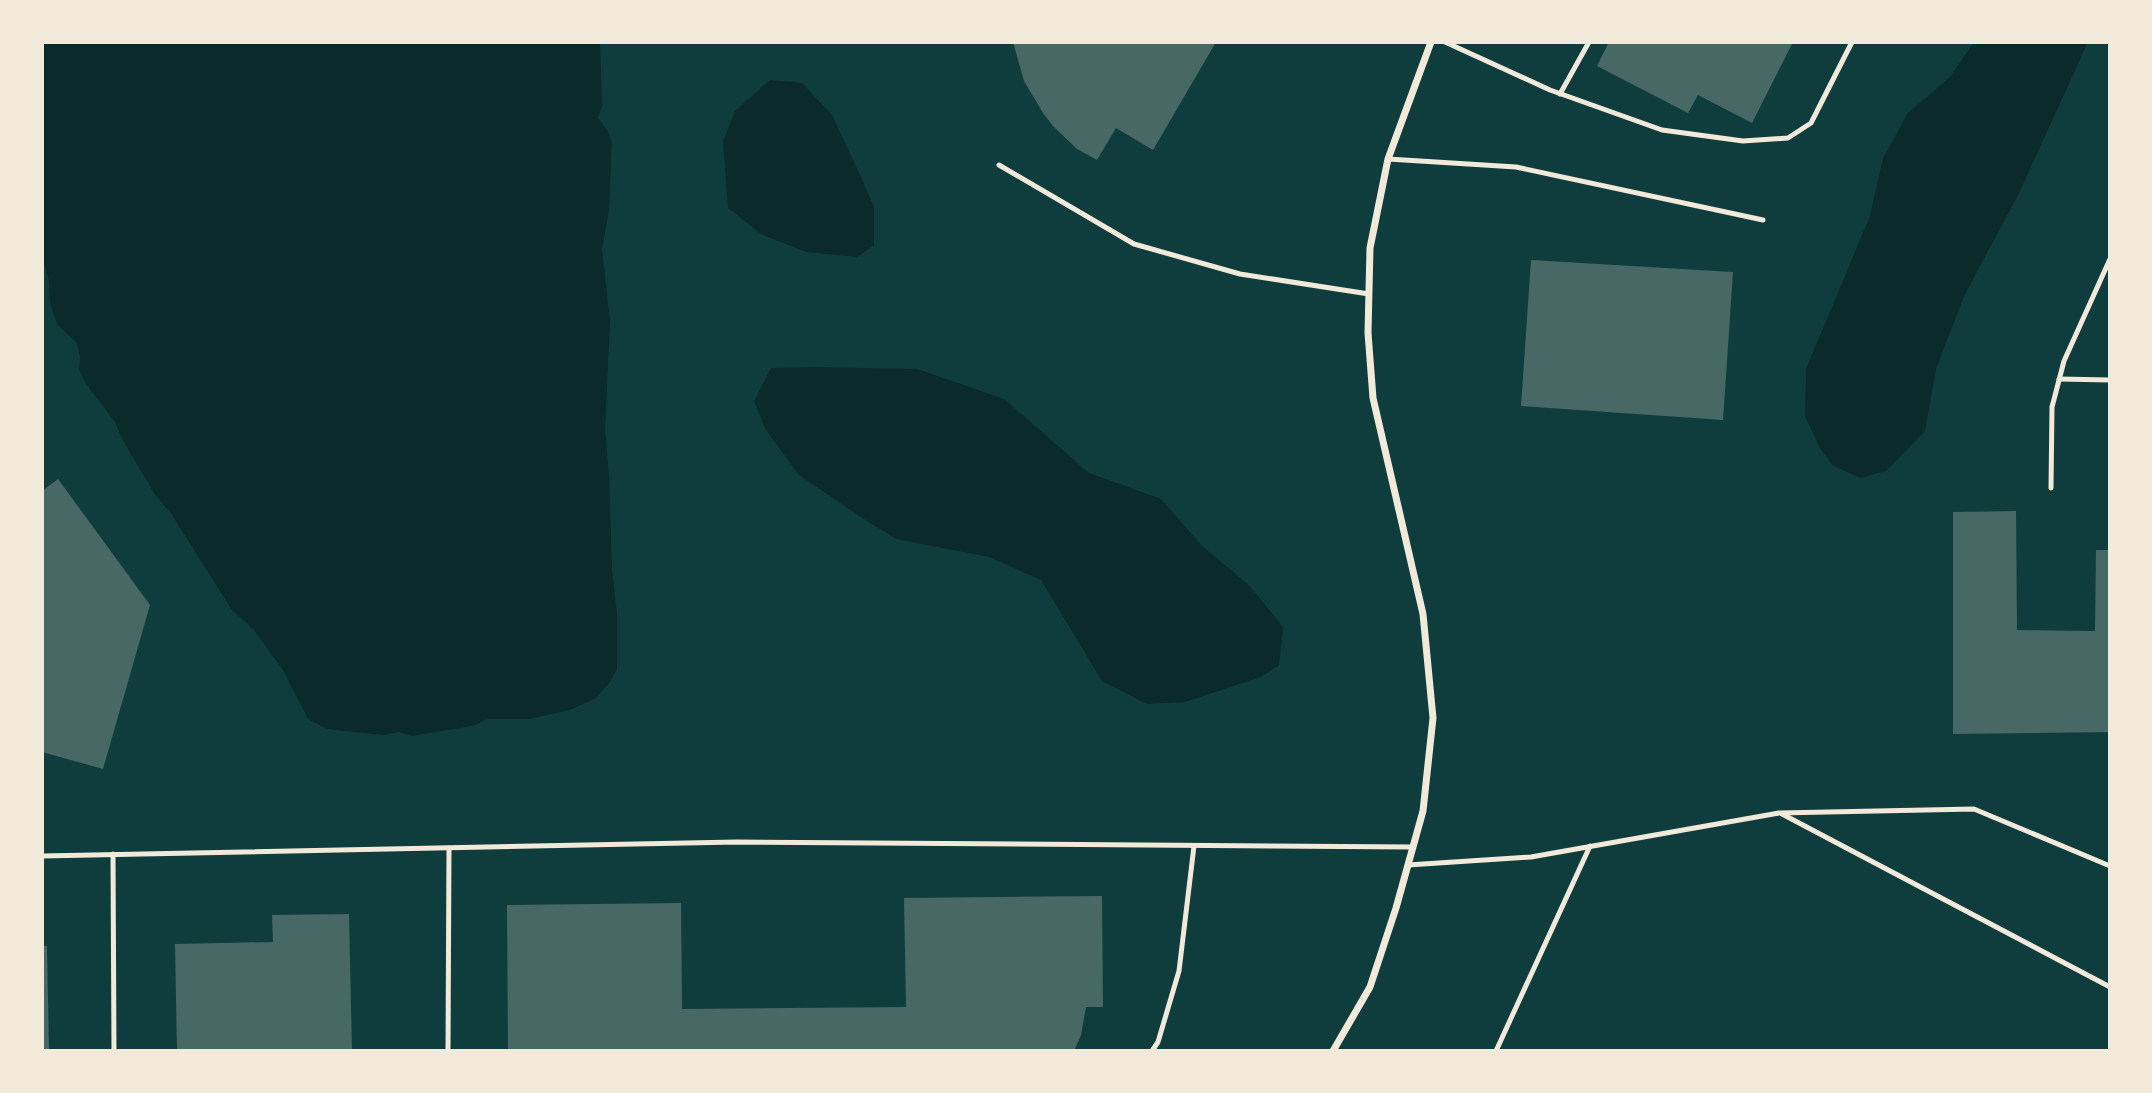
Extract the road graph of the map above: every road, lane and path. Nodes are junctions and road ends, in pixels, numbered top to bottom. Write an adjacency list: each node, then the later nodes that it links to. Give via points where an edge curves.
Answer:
1 (1431, 42): 6 (street)
2 (1445, 42): 5 (lane)
3 (1589, 42): 5 (lane)
4 (1852, 42): 5 (lane, via 1811,123 1788,138 1743,141 1662,130)
5 (1560, 94)
6 (1388, 159): 8 (lane, via 1516,167); 10 (street, via 1370,248)
7 (999, 165): 10 (lane, via 1134,244 1240,274)
8 (1763, 219)
9 (2110, 259): 11 (lane)
10 (1368, 294): 18 (street, via 1373,398 1423,614 1433,718 1423,811)
11 (2059, 379): 12 (lane); 13 (lane, via 2052,407)
12 (2110, 380)
13 (2051, 488)
14 (1779, 813): 16 (lane); 22 (lane, via 1974,809); 23 (lane)
15 (1194, 846): 17 (lane, via 737,842); 18 (lane); 26 (lane, via 1179,971)
16 (1590, 846): 21 (lane, via 1531,858); 28 (lane)
17 (449, 848): 19 (lane); 25 (lane)
18 (1413, 848): 21 (street)
19 (113, 854): 20 (lane); 24 (lane)
20 (42, 856)
21 (1408, 865): 27 (street, via 1370,987)
22 (2110, 866)
23 (2110, 986)
24 (114, 1051)
25 (448, 1051)
26 (1152, 1051)
27 (1333, 1051)
28 (1496, 1051)

